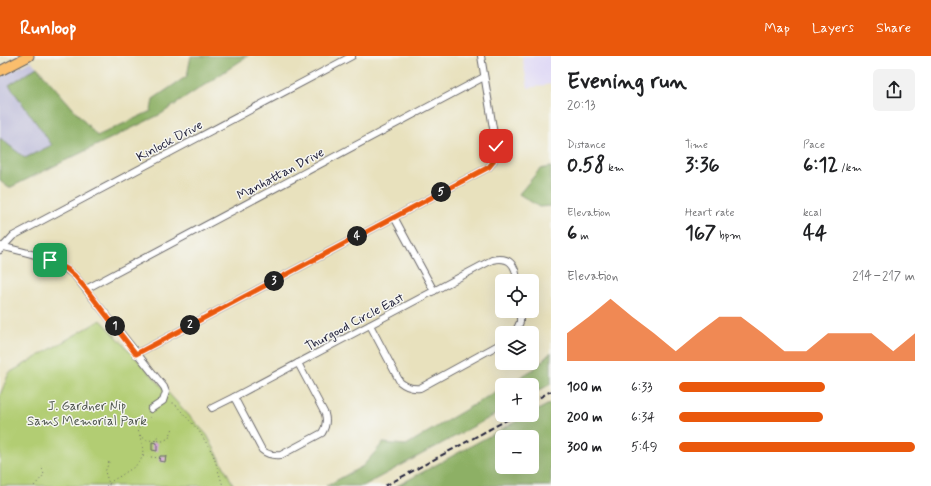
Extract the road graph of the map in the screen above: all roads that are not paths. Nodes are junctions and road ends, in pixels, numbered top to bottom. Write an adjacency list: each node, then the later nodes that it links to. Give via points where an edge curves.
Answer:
1 (29, 56): 4 (highway)
2 (352, 56): 7 (street, Kinlock Drive, via 13,236)
3 (481, 56): 5 (street)
4 (0, 71)
5 (484, 77): 6 (street, via 496,146 493,163); 9 (street, Manhattan Drive)
6 (394, 217): 10 (street); 13 (street)
7 (1, 247): 9 (street, via 59,264 75,276)
8 (517, 274): 10 (street, Thurgood Circle East, via 509,261 492,260)
9 (86, 289): 13 (street)
10 (434, 291): 11 (street, Thurgood Circle East)
11 (370, 324): 12 (street, via 400,382 414,389); 14 (street, Thurgood Circle East)
12 (495, 347)
13 (136, 354): 17 (street, via 166,392 163,401)
14 (298, 363): 15 (street, Thurgood Circle East); 15 (street, via 327,419 322,433 281,455 270,455 262,450)
15 (234, 396): 16 (street, Thurgood Circle East)
16 (212, 408)
17 (152, 412)

